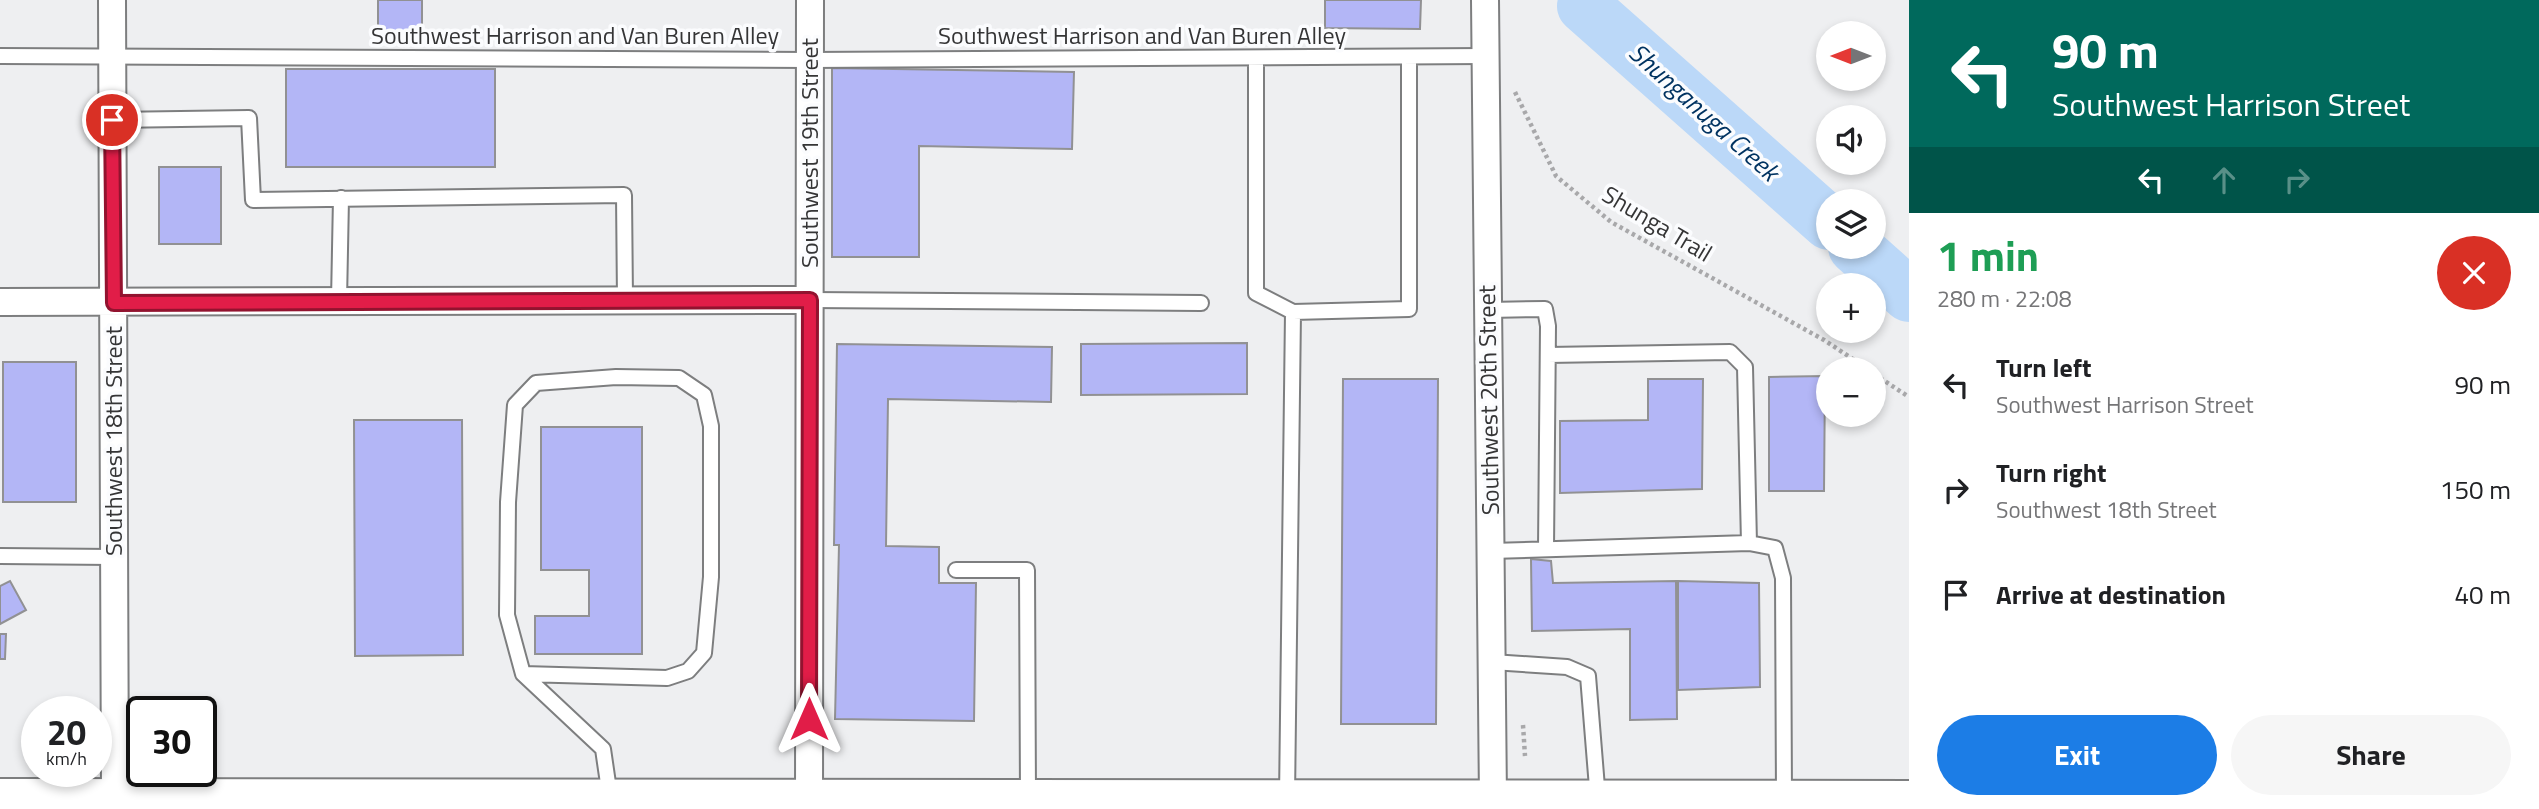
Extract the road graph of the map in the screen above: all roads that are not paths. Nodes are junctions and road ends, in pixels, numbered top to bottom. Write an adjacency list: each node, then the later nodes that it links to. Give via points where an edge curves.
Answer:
1 (111, 0): 5 (street, Southwest 18th Street)
2 (810, 0): 9 (street, Southwest 19th Street)
3 (1485, 0): 6 (street, Southwest 20th Street)
4 (0, 56): 5 (lane, Southwest Harrison and Van Buren Alley)
5 (112, 56): 9 (lane, Southwest Harrison and Van Buren Alley); 10 (street, Southwest 18th Street)
6 (1486, 56): 7 (lane, Southwest Harrison and Van Buren Alley); 18 (street, Southwest 20th Street)
7 (1409, 57): 8 (lane, Southwest Harrison and Van Buren Alley); 19 (lane, via 1409,309)
8 (1256, 58): 9 (lane, Southwest Harrison and Van Buren Alley); 19 (lane, via 1256,293)
9 (810, 60): 13 (street, Southwest 19th Street)
10 (112, 120): 11 (lane, via 249,118 253,200); 16 (street, Southwest 18th Street)
11 (341, 198): 12 (lane, via 624,195); 14 (lane)
12 (625, 300): 13 (street); 14 (street)
13 (810, 300): 17 (lane); 38 (street, Southwest 19th Street)
14 (339, 301): 16 (street)
15 (0, 302): 16 (street)
16 (114, 303): 25 (street, Southwest 18th Street)
17 (1201, 303)
18 (1488, 310): 20 (lane, via 1545,309); 23 (street, Southwest 20th Street)
19 (1293, 312): 32 (lane)
20 (1548, 355): 21 (lane, via 1730,352 1745,367); 22 (lane)
21 (1749, 543): 22 (lane); 35 (lane, via 1775,548 1783,578)
22 (1546, 548): 23 (lane)
23 (1490, 551): 27 (street, Southwest 20th Street)
24 (0, 556): 25 (lane)
25 (113, 557): 30 (street, Southwest 18th Street)
26 (956, 570): 31 (lane, via 1027,570)
27 (1492, 662): 33 (street, Southwest 20th Street); 34 (lane, via 1567,667 1588,676)
28 (523, 674): 28 (lane, via 507,615 515,405 536,383 679,378 704,395 711,426 711,578 704,653 688,671 667,678); 37 (lane, via 603,750)
29 (0, 797): 30 (main road)
30 (115, 797): 37 (main road)
31 (1028, 799): 32 (main road); 38 (main road)
32 (1287, 799): 33 (main road)
33 (1493, 800): 34 (main road)
34 (1598, 800): 35 (main road)
35 (1784, 800): 36 (main road)
36 (1909, 800)
37 (611, 804): 38 (main road)
38 (809, 804)

